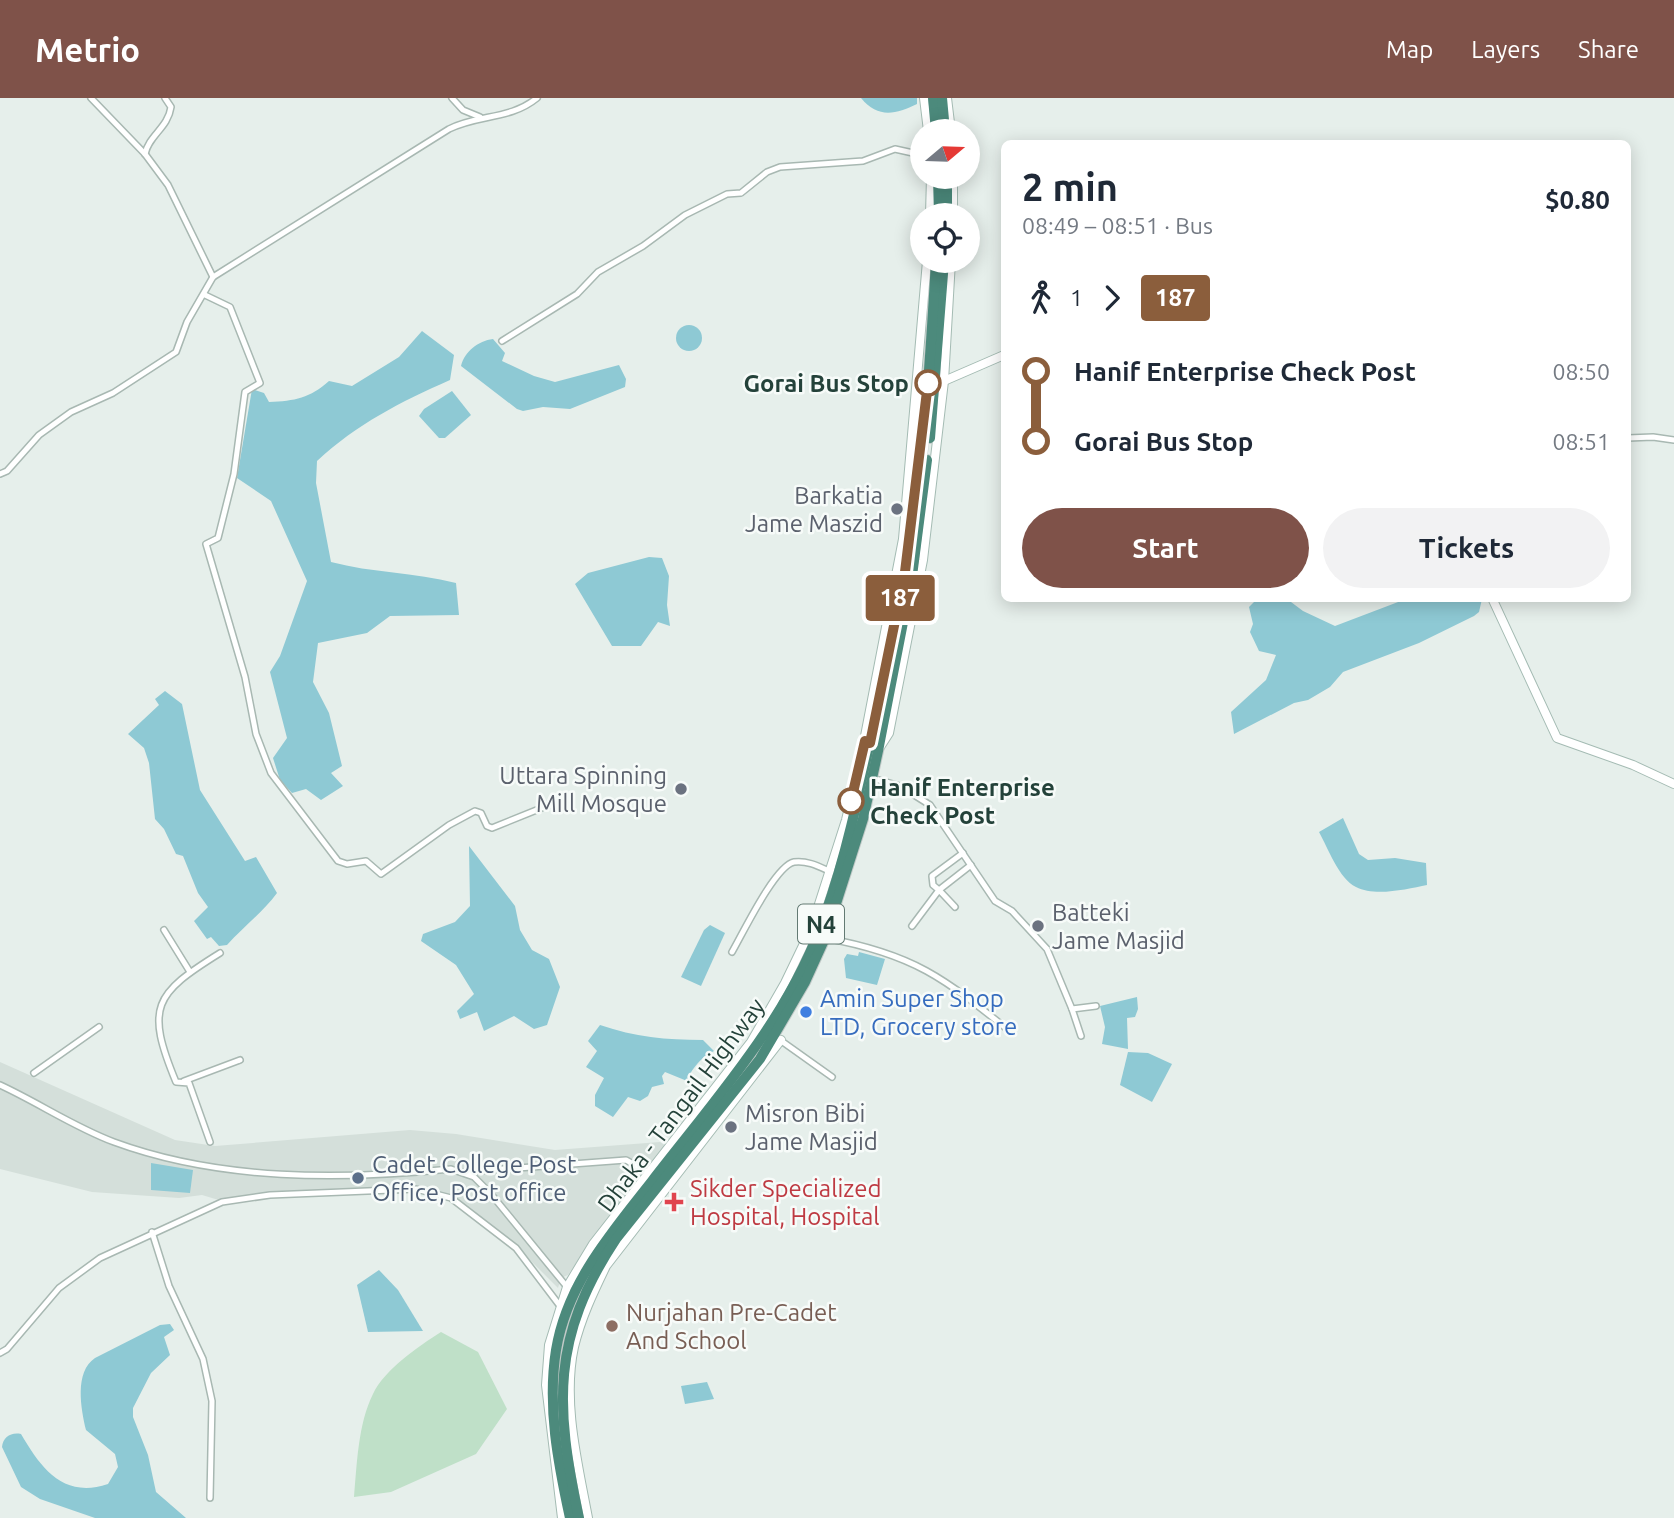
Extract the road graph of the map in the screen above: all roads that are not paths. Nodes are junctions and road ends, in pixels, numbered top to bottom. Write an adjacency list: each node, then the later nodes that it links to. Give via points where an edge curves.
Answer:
1 (91, 98): 14 (street)
2 (165, 98): 14 (street, via 171,107 169,121 147,145)
3 (452, 98): 8 (street, via 463,110)
4 (537, 98): 8 (street, via 520,110 496,118)
5 (924, 98): 9 (main road)
6 (933, 98): 10 (highway)
7 (944, 98): 11 (highway); 12 (main road)
8 (480, 117): 19 (street, via 400,158)
9 (927, 119)
10 (935, 119)
11 (944, 119)
12 (948, 119)
13 (910, 152): 21 (street, via 895,149 863,161 767,172 741,192 685,215 598,272 577,294)
14 (145, 154): 19 (street, via 168,185)
15 (927, 273): 28 (main road, via 903,538)
16 (935, 273): 28 (highway, Dhaka - Tangail Highway / N4, via 920,470)
17 (943, 273): 28 (highway, Dhaka - Tangail Highway / N4, via 912,576)
18 (950, 273): 23 (main road)
19 (213, 277): 20 (street)
20 (205, 295): 26 (street, via 187,322 176,352 113,393 71,412 39,435); 31 (street, via 230,307 260,383 245,392 230,499 218,538 206,544 245,677 256,734 271,773 338,861 366,861 381,874 475,811 492,828)
21 (502, 341)
22 (1001, 356): 23 (main road)
23 (944, 381): 28 (main road, via 923,561 889,733)
24 (1631, 438): 25 (street)
25 (1674, 440)
26 (0, 474)
27 (1494, 602): 30 (main road, via 1557,738)
28 (871, 745): 29 (highway, Dhaka - Tangail Highway / N4); 34 (highway, Dhaka - Tangail Highway / N4, via 855,817)
29 (872, 778): 32 (street, via 900,786 930,805); 39 (highway, Dhaka - Tangail Highway / N4)
30 (1674, 784)
31 (549, 805)
32 (963, 853): 33 (street); 35 (street, via 932,876)
33 (971, 865): 35 (street); 44 (street, via 995,901 1012,911 1047,949)
34 (834, 873): 40 (street, via 795,862 780,870); 56 (highway, Dhaka - Tangail Highway / N4, via 816,937 774,1019 748,1058)
35 (939, 890): 36 (street); 37 (street)
36 (955, 907)
37 (912, 926)
38 (164, 930): 42 (street)
39 (825, 938): 46 (street, via 895,954 921,966); 48 (highway, Dhaka - Tangail Highway / N4)
40 (732, 952)
41 (220, 953): 42 (street)
42 (190, 972): 52 (street, via 170,988 158,1011 164,1053 176,1082)
43 (1096, 1006): 44 (street)
44 (1072, 1009): 47 (street)
45 (99, 1027): 50 (street)
46 (1012, 1033)
47 (1081, 1036)
48 (778, 1038): 51 (street); 64 (highway, Dhaka - Tangail Highway / N4, via 616,1239 581,1298 562,1376 564,1427); 65 (main road, via 606,1266 586,1307 574,1346 571,1395)
49 (240, 1060): 52 (street)
50 (34, 1073)
51 (832, 1077)
52 (184, 1082): 54 (street, via 195,1093)
53 (0, 1085): 55 (street, via 115,1143 196,1164 302,1177)
54 (210, 1142)
55 (461, 1172): 56 (street, via 626,1160); 58 (street, via 474,1177 491,1194)
56 (651, 1175): 58 (main road, via 593,1244); 63 (highway, Dhaka - Tangail Highway / N4, via 576,1288 560,1330 553,1408)
57 (152, 1233): 59 (street, via 222,1202 270,1195 429,1192 459,1202 503,1236); 60 (street, via 100,1258 59,1288); 61 (street, via 169,1286 204,1359 212,1401)
58 (567, 1287): 59 (main road)
59 (560, 1306): 62 (main road, via 549,1345 546,1385)
60 (0, 1353)
61 (210, 1498)
62 (562, 1518)
63 (570, 1518)
64 (579, 1518)
65 (588, 1518)

